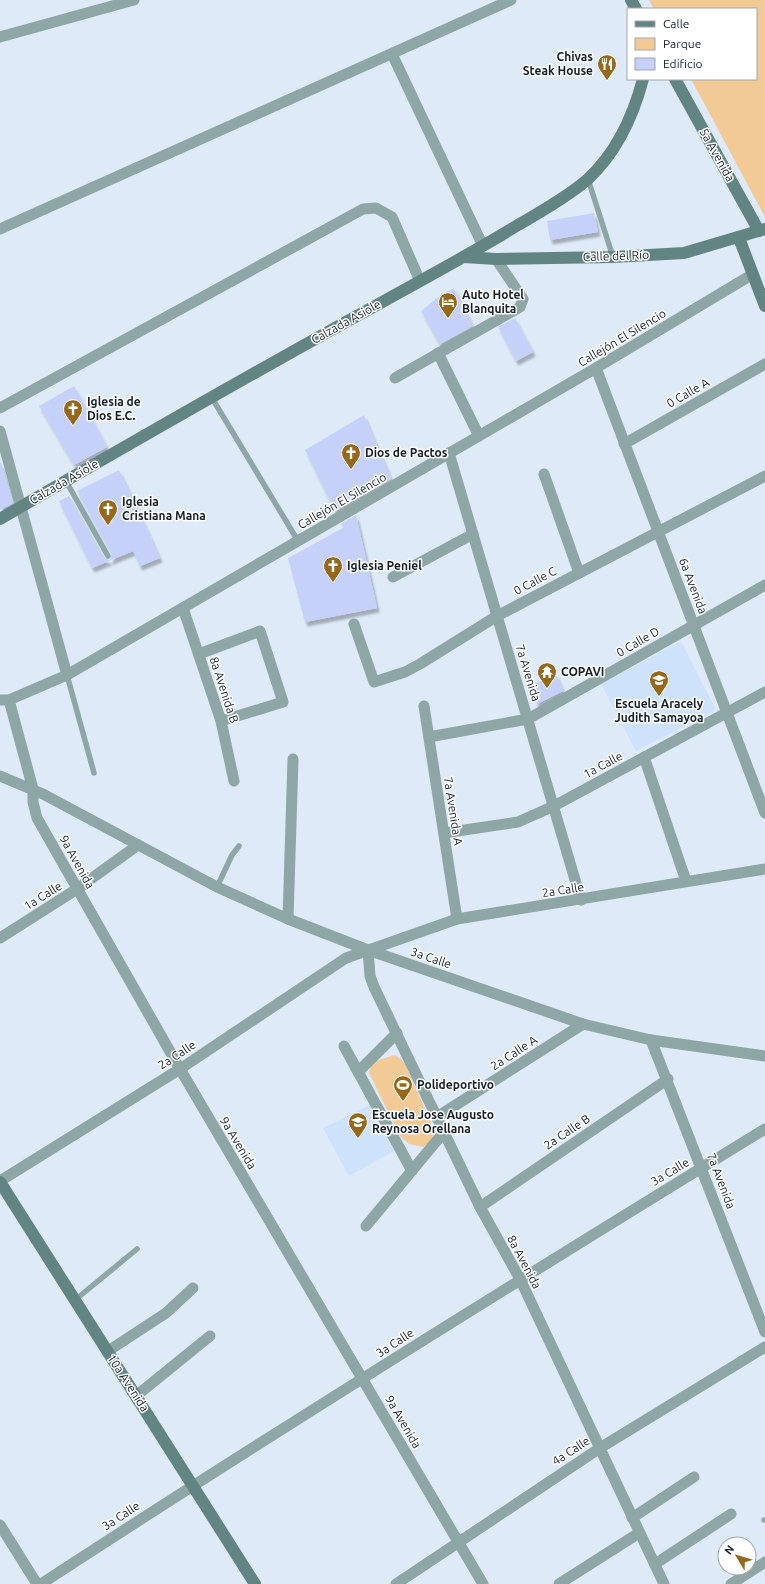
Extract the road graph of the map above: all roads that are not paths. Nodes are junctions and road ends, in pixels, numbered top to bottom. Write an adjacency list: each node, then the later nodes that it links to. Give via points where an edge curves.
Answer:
1 (134, 0): 3 (street)
2 (511, 0): 4 (street)
3 (0, 37)
4 (392, 54): 8 (street); 11 (street)
5 (643, 80): 7 (main road, Calzada Asiole, via 621,138)
6 (676, 80): 9 (main road, 5a Avenida)
7 (588, 179): 11 (main road, Calzada Asiole, via 541,212); 13 (lane)
8 (0, 229)
9 (762, 230): 10 (main road, Calle del Río)
10 (739, 238): 13 (main road, Calle del Río, via 684,253); 15 (main road)
11 (483, 246): 12 (main road, Calzada Asiole)
12 (464, 257): 14 (main road, Calle del Río); 16 (main road, Calzada Asiole)
13 (613, 257): 14 (main road, Calle del Río)
14 (496, 259): 18 (street, via 523,299 520,307)
15 (753, 274): 17 (main road); 20 (street, Callejón El Silencio)
16 (420, 281): 22 (main road, Calzada Asiole); 23 (street, via 392,217 376,208 363,209)
17 (765, 306)
18 (438, 353): 21 (street); 25 (street)
19 (765, 364): 26 (street, 0 Calle A)
20 (596, 368): 25 (street, Callejón El Silencio); 26 (street, 6a Avenida)
21 (395, 378)
22 (212, 398): 30 (main road, Calzada Asiole); 35 (lane)
23 (0, 408)
24 (0, 431): 31 (street)
25 (479, 436): 27 (street, Callejón El Silencio)
26 (624, 444): 33 (street, 6a Avenida)
27 (449, 453): 34 (street, 7a Avenida); 35 (street, Callejón El Silencio)
28 (544, 474): 37 (street)
29 (765, 476): 33 (street, 0 Calle C)
30 (66, 481): 31 (main road, Calzada Asiole); 36 (lane)
31 (20, 507): 32 (main road, Calzada Asiole); 45 (street)
32 (0, 519)
33 (658, 532): 37 (street, 0 Calle C); 43 (street, 6a Avenida)
34 (473, 534): 38 (street); 41 (street, 7a Avenida)
35 (298, 541): 40 (street, Callejón El Silencio)
36 (108, 556)
37 (579, 573): 41 (street, 0 Calle C)
38 (393, 577)
39 (765, 585): 43 (street, 0 Calle D)
40 (183, 608): 44 (street, 8a Avenida B); 45 (street, Callejón El Silencio)
41 (497, 616): 42 (street, 0 Calle C, via 420,664 374,682); 50 (street, 7a Avenida)
42 (354, 624)
43 (694, 625): 49 (street, 6a Avenida); 50 (street, 0 Calle D)
44 (199, 654): 51 (street, 8a Avenida B); 51 (street, via 260,631 283,702)
45 (67, 675): 47 (street, Callejón El Silencio); 55 (lane)
46 (765, 692): 49 (street, 1a Calle)
47 (5, 700): 58 (street, 9a Avenida)
48 (424, 706): 52 (street, 7a Avenida A)
49 (727, 713): 53 (street, 1a Calle); 60 (street, 6a Avenida)
50 (528, 719): 52 (street, 0 Calle D); 59 (street, 7a Avenida)
51 (221, 721): 57 (street, 8a Avenida B)
52 (429, 737): 61 (street, 7a Avenida A)
53 (644, 757): 59 (street, 1a Calle); 65 (street)
54 (293, 759): 69 (street)
55 (94, 773)
56 (0, 776): 58 (street)
57 (234, 781)
58 (33, 789): 62 (street); 67 (street, 9a Avenida, via 37,818)
59 (554, 806): 61 (street, 1a Calle, via 518,822); 68 (street, 7a Avenida)
60 (765, 813)
61 (444, 833): 70 (street, 7a Avenida A)
62 (138, 845): 66 (street); 67 (street, 1a Calle)
63 (239, 846): 66 (lane)
64 (765, 869): 65 (street, 2a Calle)
65 (686, 881): 68 (street, 2a Calle)
66 (217, 887): 69 (street)
67 (77, 889): 71 (street, 1a Calle); 78 (street, 9a Avenida)
68 (581, 900): 70 (street, 2a Calle)
69 (288, 919): 72 (street)
70 (457, 919): 72 (street, 2a Calle)
71 (0, 938)
72 (368, 950): 73 (street, 3a Calle); 74 (street, 8a Avenida, via 370,976); 78 (street, 2a Calle, via 346,958)
73 (583, 1024): 75 (street, 3a Calle); 81 (street, 2a Calle A)
74 (397, 1033): 79 (street); 81 (street, 8a Avenida)
75 (651, 1040): 77 (street, 3a Calle); 80 (street, 7a Avenida)
76 (344, 1046): 79 (street)
77 (765, 1056)
78 (180, 1069): 86 (street, 2a Calle); 97 (street, 9a Avenida)
79 (358, 1072): 85 (street)
80 (668, 1079): 84 (street, 7a Avenida); 87 (street, 2a Calle B)
81 (438, 1118): 83 (street, 8a Avenida)
82 (765, 1129): 84 (street, 3a Calle)
83 (444, 1132): 85 (street); 87 (street, 8a Avenida)
84 (702, 1167): 90 (street, 3a Calle); 93 (street, 7a Avenida)
85 (412, 1171): 88 (street)
86 (0, 1181): 92 (main road, 10a Avenida)
87 (480, 1207): 90 (street, 8a Avenida)
88 (366, 1226)
89 (137, 1249): 92 (lane)
90 (520, 1279): 97 (street, 3a Calle); 99 (street, 8a Avenida)
91 (193, 1288): 96 (street, via 166,1313)
92 (75, 1300): 96 (main road, 10a Avenida)
93 (765, 1332)
94 (210, 1336): 98 (street)
95 (765, 1347): 99 (street, 4a Calle)
96 (108, 1351): 98 (main road, 10a Avenida)
97 (363, 1379): 101 (street, 3a Calle); 106 (street, 9a Avenida)
98 (136, 1396): 101 (main road, 10a Avenida)
99 (600, 1448): 103 (street, 8a Avenida); 106 (street, 4a Calle)
100 (694, 1477): 103 (street)
101 (193, 1485): 110 (street, 3a Calle); 111 (main road, 10a Avenida)
102 (732, 1514): 108 (street)
103 (632, 1518): 105 (street, 8a Avenida)
104 (1, 1528): 109 (street)
105 (639, 1533): 108 (street, 8a Avenida); 114 (street)
106 (458, 1542): 112 (street, 4a Calle); 113 (street, 9a Avenida)
107 (765, 1562): 116 (street)
108 (655, 1564): 115 (street, 8a Avenida)
109 (37, 1584)
110 (41, 1584)
111 (255, 1584)
112 (396, 1584)
113 (483, 1584)
114 (559, 1584)
115 (664, 1584)
116 (731, 1584)

